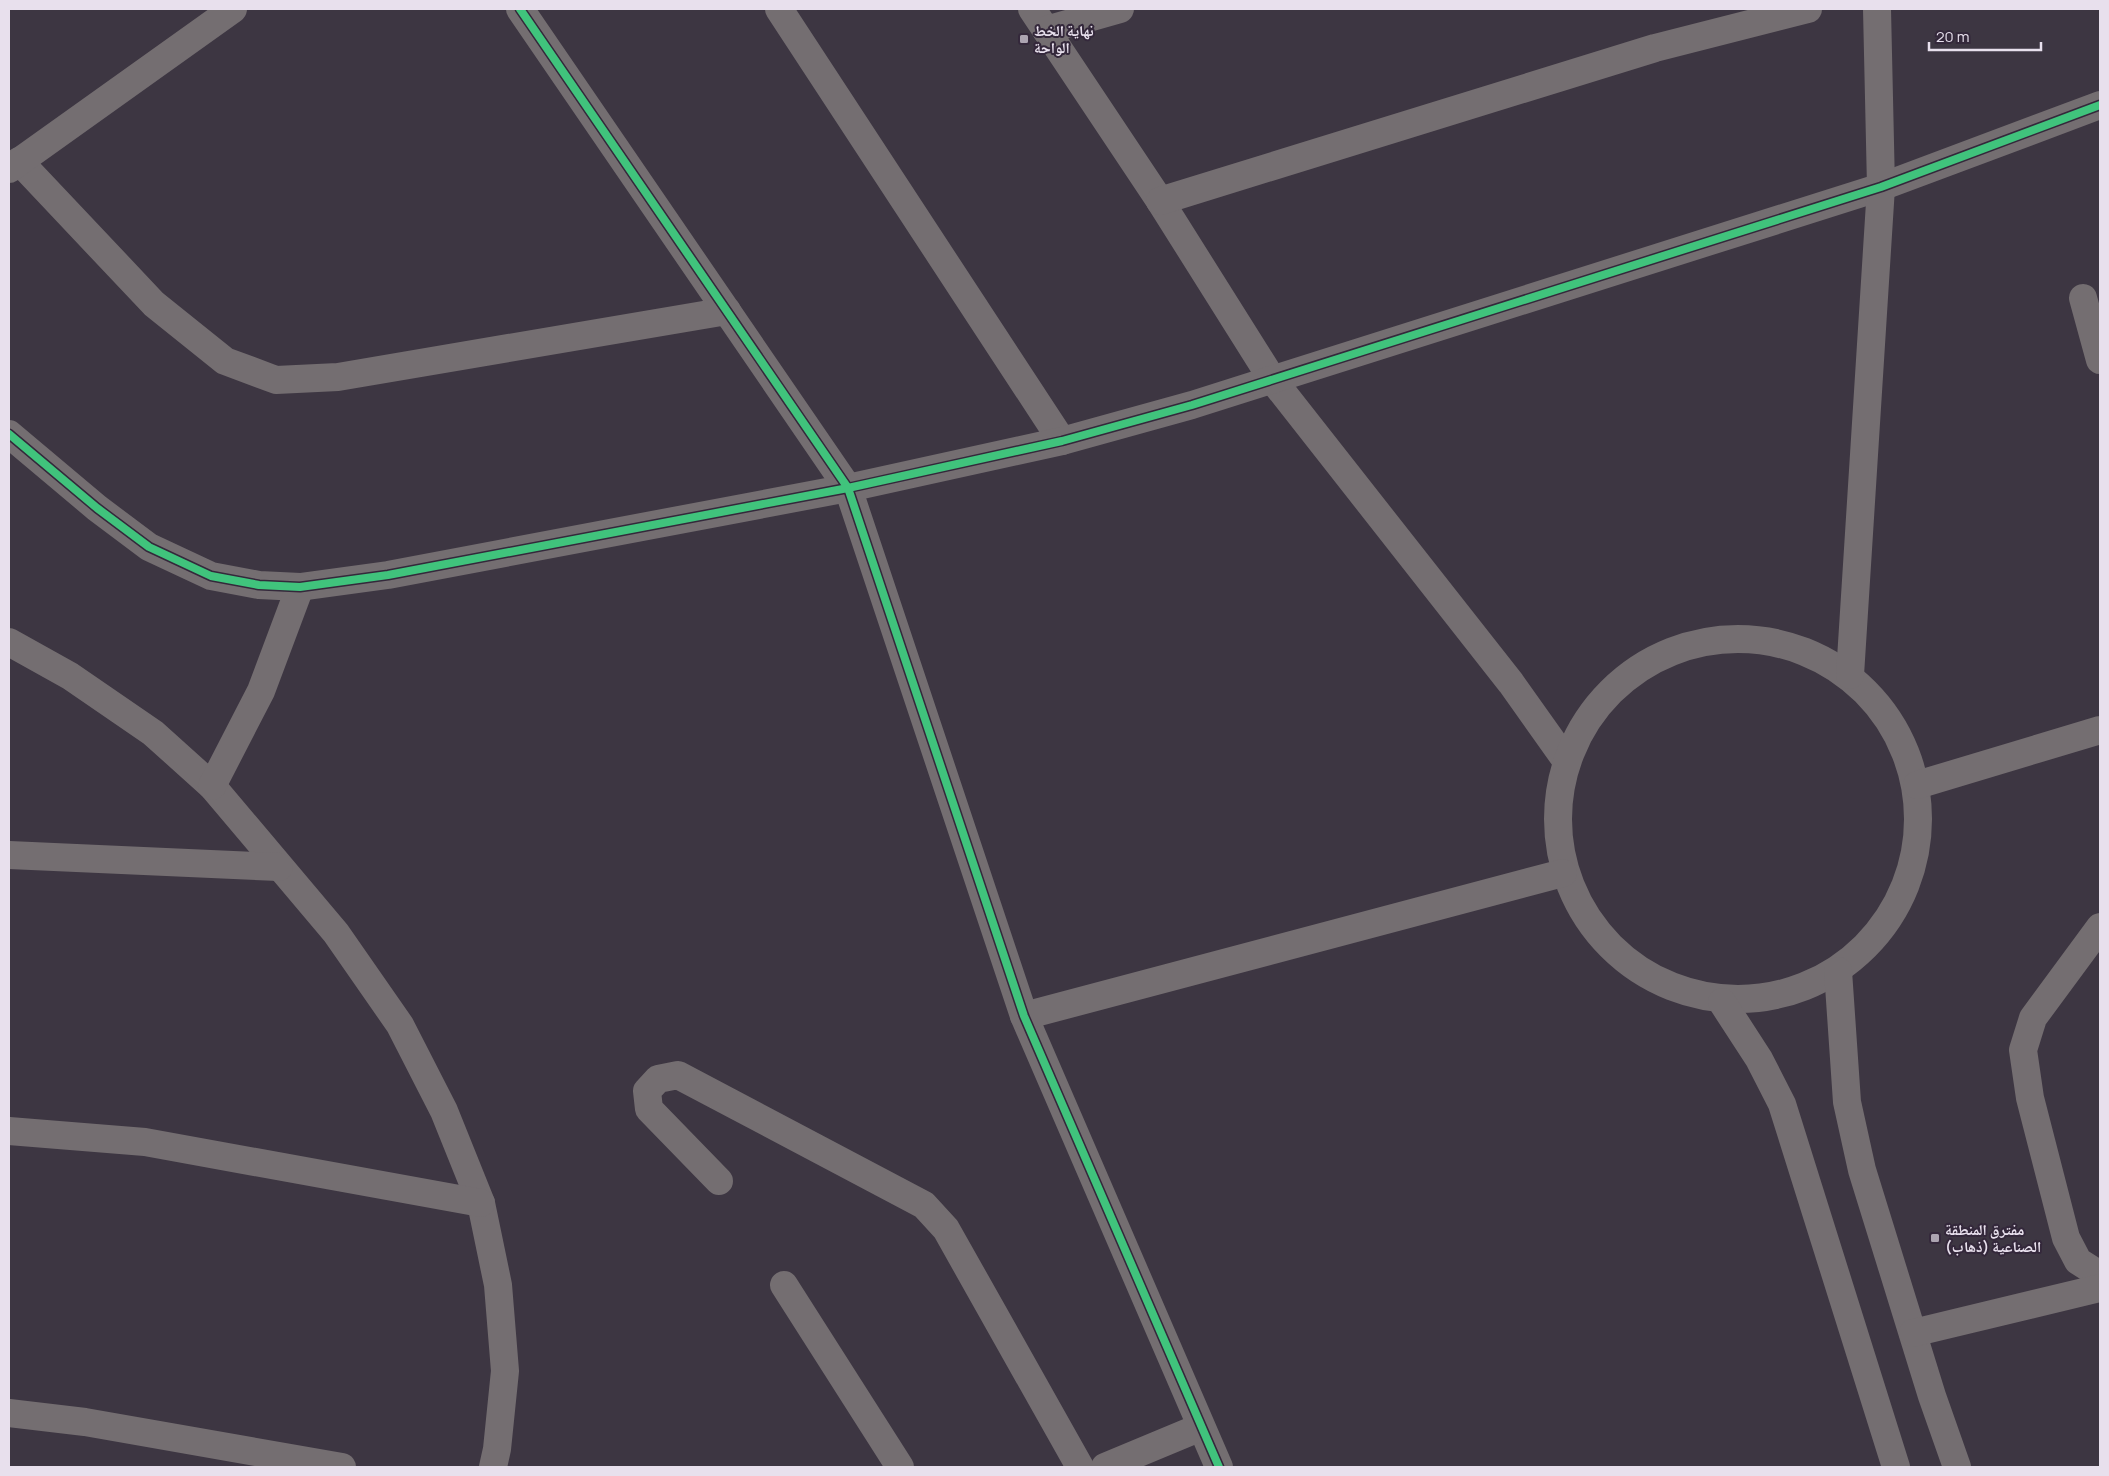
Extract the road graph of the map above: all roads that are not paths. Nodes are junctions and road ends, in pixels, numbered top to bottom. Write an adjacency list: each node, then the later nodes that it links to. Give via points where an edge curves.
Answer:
1 (233, 9): 9 (street)
2 (520, 9): 13 (street)
3 (779, 9): 17 (street)
4 (1120, 9): 7 (street)
5 (1808, 9): 11 (street, via 1655,48)
6 (1877, 9): 10 (street)
7 (1039, 20): 11 (street)
8 (2100, 105): 10 (street)
9 (14, 165): 13 (street, via 154,304 225,361 276,380 338,377)
10 (1881, 187): 15 (street); 21 (street)
11 (1160, 201): 15 (street)
12 (2083, 298): 14 (street)
13 (727, 311): 18 (street)
14 (2100, 360)
15 (1272, 379): 17 (street); 23 (street, via 1511,683)
16 (9, 434): 19 (street, via 149,547 211,576 259,585)
17 (1062, 441): 18 (street)
18 (848, 488): 19 (street, via 388,575); 32 (street)
19 (300, 587): 25 (street, via 261,690)
20 (9, 642): 25 (street, via 70,676 153,733)
21 (1850, 675): 23 (street, via 1789,644 1720,638 1654,657 1600,700); 24 (street, via 1894,724)
22 (2100, 730): 24 (street)
23 (1565, 759): 28 (street, via 1555,816)
24 (1917, 784): 30 (street, via 1918,850 1895,911)
25 (212, 786): 27 (street)
26 (9, 855): 27 (street)
27 (279, 867): 35 (street, via 336,933 400,1025 444,1111)
28 (1563, 873): 31 (street, via 1598,936 1654,980); 32 (street)
29 (2100, 927): 36 (street, via 2033,1018 2023,1050 2030,1098 2066,1238 2078,1261)
30 (1838, 971): 31 (street, via 1813,985 1769,998); 39 (street, via 1847,1102 1862,1170)
31 (1722, 1002): 48 (street, via 1759,1059 1782,1104)
32 (1024, 1016): 41 (street)
33 (9, 1131): 35 (street, via 145,1142)
34 (719, 1181): 45 (street, via 649,1109 647,1091 658,1079 678,1075 924,1205 946,1228)
35 (481, 1203): 43 (street, via 498,1285 505,1371 498,1449)
36 (2100, 1276)
37 (784, 1285): 44 (street)
38 (2100, 1288): 39 (street)
39 (1913, 1332): 49 (street)
40 (9, 1413): 42 (street, via 85,1422)
41 (1201, 1427): 46 (street); 47 (street)
42 (342, 1467)
43 (493, 1467)
44 (900, 1467)
45 (1080, 1467)
46 (1105, 1467)
47 (1218, 1467)
48 (1896, 1467)
49 (1957, 1467)

